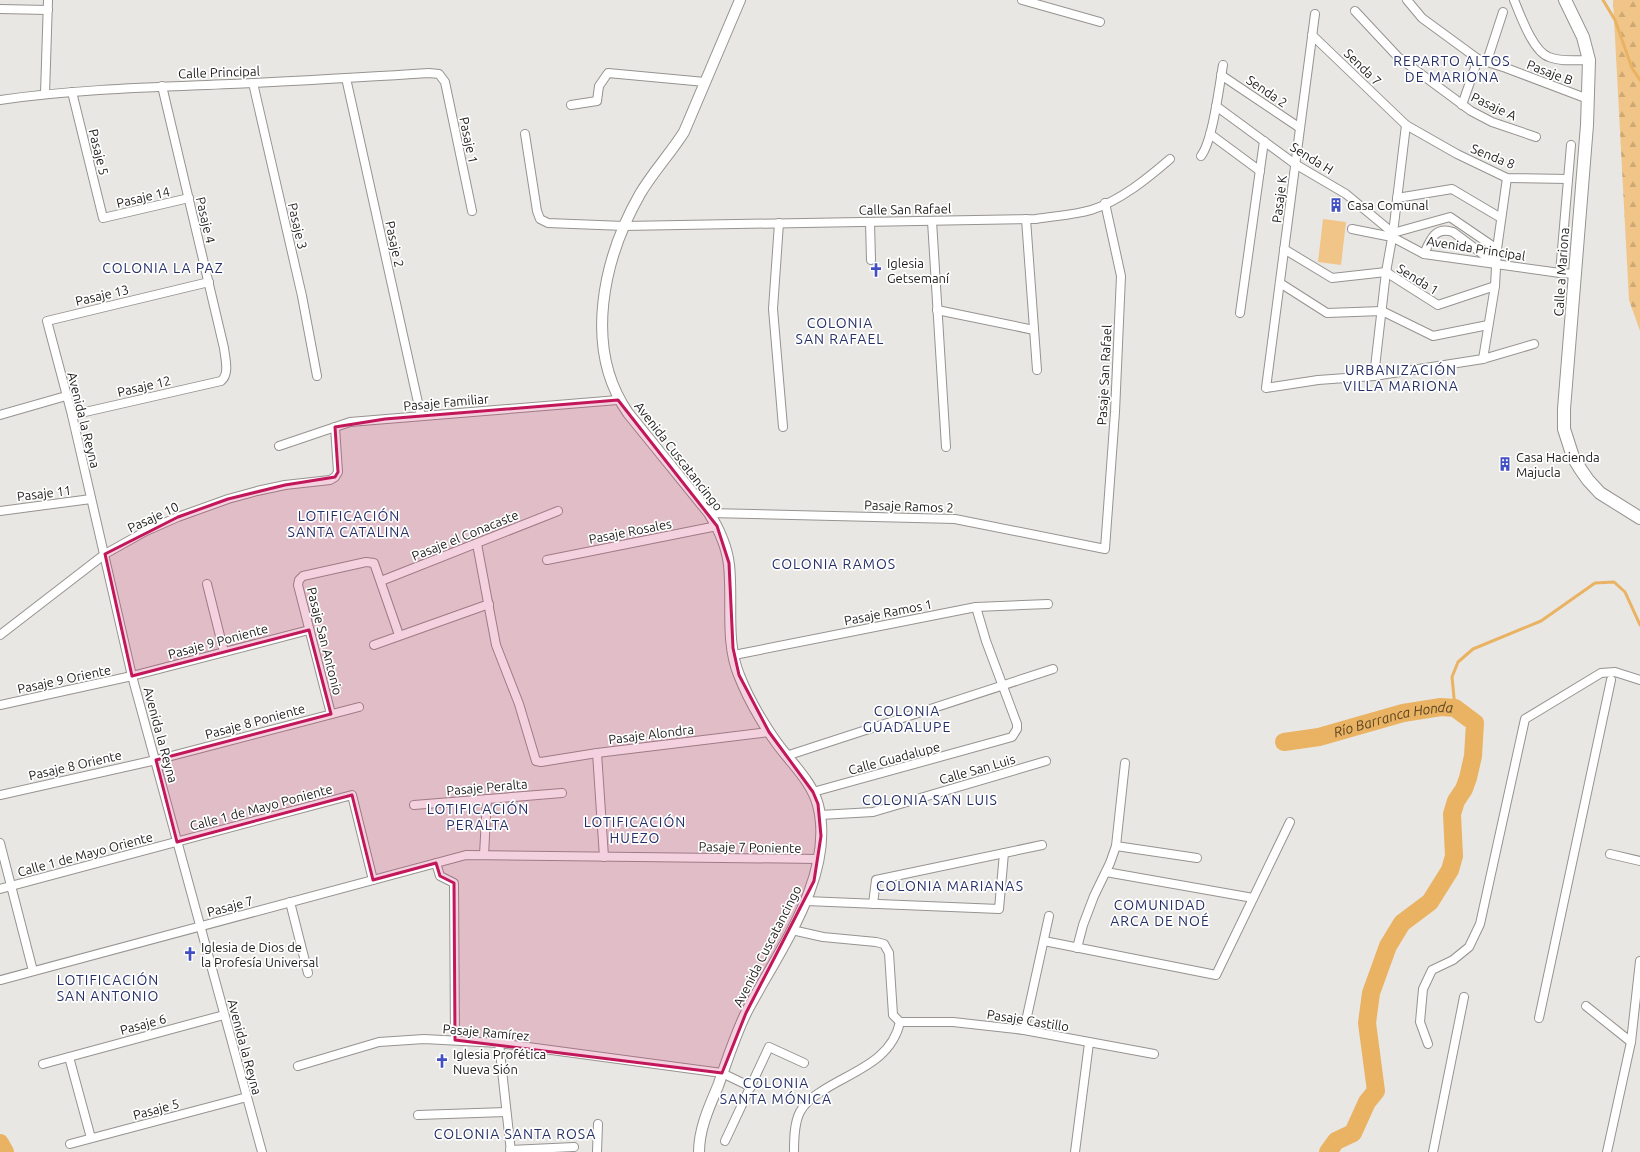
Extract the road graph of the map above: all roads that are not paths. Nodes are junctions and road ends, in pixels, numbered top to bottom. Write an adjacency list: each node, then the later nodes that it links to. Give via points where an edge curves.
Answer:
1 (48, 0): 8 (street)
2 (740, 0): 21 (street, Avenida Cuscatancingo)
3 (1022, 0): 12 (street)
4 (1407, 0): 14 (street, Pasaje B, via 1422,18)
5 (1514, 0): 15 (street, via 1537,48 1547,57)
6 (1565, 0): 15 (main road, Calle a Mariona, via 1582,37)
7 (0, 9): 8 (street)
8 (48, 10): 25 (street)
9 (1355, 12): 29 (street, Pasaje A, via 1398,58)
10 (1503, 12): 16 (street)
11 (1315, 14): 13 (street, Pasaje K)
12 (1100, 22)
13 (1312, 35): 31 (street, Senda 7); 32 (street, Pasaje K)
14 (1478, 59): 16 (street, Pasaje B); 29 (street)
15 (1589, 60): 26 (main road, Calle a Mariona)
16 (1487, 61): 26 (street, Pasaje B)
17 (1223, 65): 19 (street)
18 (440, 74): 20 (street, Calle Principal); 48 (street, Pasaje 1, via 445,82)
19 (1221, 75): 30 (street); 32 (street, Senda 2)
20 (346, 78): 22 (street, Calle Principal); 85 (street, Pasaje 2)
21 (705, 82): 28 (street, via 608,73 599,86 597,101); 55 (street, Avenida Cuscatancingo, via 684,132 640,194)
22 (253, 83): 23 (street, Calle Principal); 78 (street, Pasaje 3, via 302,296)
23 (162, 86): 24 (street, Calle Principal); 45 (street, Pasaje 4)
24 (72, 92): 25 (street, Calle Principal); 49 (street, Pasaje 5)
25 (45, 94): 27 (street, Calle Principal)
26 (1588, 99): 65 (main road, Calle a Mariona)
27 (0, 100)
28 (571, 105)
29 (1462, 105): 35 (street, Pasaje A, via 1492,122)
30 (1216, 106): 34 (street); 36 (street, Senda H)
31 (1406, 126): 38 (street, Senda 7); 46 (street)
32 (1300, 128): 41 (street, Pasaje K)
33 (525, 134): 55 (street, via 540,219 548,223)
34 (1210, 134): 39 (street); 42 (street)
35 (1536, 137)
36 (1264, 141): 41 (street, Senda H); 42 (street)
37 (1571, 145): 44 (street)
38 (1458, 154): 43 (street, Senda 8)
39 (1201, 156)
40 (1170, 158): 47 (street, Calle San Rafael, via 1144,181)
41 (1295, 164): 57 (street, Senda H, via 1346,194); 58 (street, Pasaje K)
42 (1260, 171): 71 (street)
43 (1508, 178): 44 (street, Senda 8); 50 (street)
44 (1568, 179): 64 (street)
45 (189, 198): 49 (street, Pasaje 14); 66 (street, Pasaje 4)
46 (1398, 198): 50 (street, via 1452,189); 57 (street)
47 (1106, 203): 51 (street, Calle San Rafael, via 1091,210); 97 (street, Pasaje San Rafael, via 1120,276 1115,412)
48 (472, 211)
49 (103, 218)
50 (1501, 218): 59 (street)
51 (1026, 219): 52 (street, Calle San Rafael); 74 (street)
52 (932, 221): 53 (street, Calle San Rafael); 69 (street)
53 (870, 222): 54 (street, Calle San Rafael); 61 (street)
54 (779, 223): 55 (street, Calle San Rafael); 87 (street, via 774,309)
55 (624, 226): 82 (street, Avenida Cuscatancingo, via 609,269 601,336 607,371)
56 (1352, 229): 57 (street, Avenida Principal)
57 (1393, 235): 59 (street, via 1450,217); 60 (street, Avenida Principal); 63 (street)
58 (1284, 249): 63 (street, via 1332,278); 67 (street, Pasaje K)
59 (1497, 249): 62 (street)
60 (1424, 254): 62 (street, Avenida Principal); 62 (street, via 1435,234 1447,230)
61 (871, 260)
62 (1497, 264): 64 (street, Avenida Principal); 68 (street)
63 (1386, 272): 68 (street, Senda 1, via 1438,306); 70 (street)
64 (1560, 273): 65 (street, Avenida Principal)
65 (1575, 274): 94 (main road, Calle a Mariona, via 1564,429 1573,457 1588,480 1600,493)
66 (209, 282): 72 (street, Pasaje 13); 80 (street, Pasaje 4, via 224,348 226,373)
67 (1280, 283): 70 (street, via 1327,313); 79 (street, Pasaje K, via 1266,388 1318,380)
68 (1495, 286): 73 (street)
69 (937, 310): 74 (street); 89 (street)
70 (1382, 311): 73 (street, via 1434,336); 79 (street)
71 (1240, 313)
72 (47, 321): 81 (street, Avenida la Reyna)
73 (1488, 325): 76 (street)
74 (1034, 330): 77 (street)
75 (1534, 344): 76 (street)
76 (1484, 359): 79 (street)
77 (1037, 370)
78 (317, 376)
79 (1374, 376)
80 (221, 381): 84 (street, Pasaje 12)
81 (66, 396): 83 (street); 84 (street, Avenida la Reyna)
82 (618, 400): 85 (street, Pasaje Familiar); 93 (street, Avenida Cuscatancingo)
83 (0, 415)
84 (72, 415): 90 (street, Avenida la Reyna)
85 (421, 416): 86 (street, Pasaje Familiar, via 350,422)
86 (336, 427): 88 (street, Pasaje Familiar); 98 (street, Pasaje 10, via 338,472 330,480 285,484 228,499 146,531)
87 (783, 427)
88 (279, 446)
89 (946, 447)
90 (91, 499): 91 (street, Pasaje 11); 98 (street, Avenida la Reyna)
91 (0, 511)
92 (558, 511): 96 (street, Pasaje el Conacaste)
93 (709, 513): 95 (street, Avenida Cuscatancingo); 97 (street, Pasaje Ramos 2, via 955,519)
94 (1640, 518)
95 (717, 526): 99 (street, Pasaje Rosales); 110 (street, Avenida Cuscatancingo, via 729,563)
96 (477, 544): 100 (street, Pasaje el Conacaste); 102 (street)
97 (1105, 549)
98 (105, 554): 106 (street, Pasaje 10); 112 (street, Avenida la Reyna)
99 (547, 560)
100 (380, 581): 105 (street, Pasaje San Antonio, via 374,563 366,562 303,576 298,585); 107 (street)
101 (207, 584): 109 (street)
102 (489, 604): 107 (street); 120 (street, Pasaje Alondra, via 496,645 519,704 536,760 541,762)
103 (1048, 604): 104 (street, Pasaje Ramos 1)
104 (976, 607): 110 (street, Pasaje Ramos 1); 115 (street)
105 (309, 630): 109 (street, Pasaje 9 Poniente); 118 (street, Pasaje San Antonio)
106 (0, 635)
107 (399, 635): 108 (street)
108 (374, 645)
109 (224, 652): 112 (street, Pasaje 9 Poniente)
110 (734, 656): 119 (street, Avenida Cuscatancingo, via 739,675)
111 (1053, 669): 115 (street)
112 (132, 676): 116 (street, Pasaje 9 Oriente); 122 (street, Avenida la Reyna)
113 (1611, 680): 165 (street)
114 (1640, 680): 174 (street, via 1615,672 1601,673 1525,719 1480,924 1470,947 1453,960 1432,970 1423,989 1420,1022)
115 (1003, 686): 121 (street); 125 (street, Calle Guadalupe, via 1017,724 1012,738)
116 (0, 705)
117 (359, 706): 118 (street, Pasaje 8 Poniente)
118 (331, 714): 122 (street, Pasaje 8 Poniente)
119 (769, 732): 120 (street, Pasaje Alondra); 121 (street, Avenida Cuscatancingo)
120 (597, 753): 140 (street)
121 (786, 756): 125 (street, Avenida Cuscatancingo, via 800,770)
122 (156, 760): 127 (street, Pasaje 8 Oriente); 132 (street, Avenida la Reyna)
123 (1046, 761): 130 (street, Calle San Luis, via 872,812)
124 (1125, 763): 135 (street)
125 (813, 792): 130 (street, Avenida Cuscatancingo)
126 (562, 793): 128 (street, Pasaje Peralta)
127 (0, 795)
128 (487, 799): 129 (street, Pasaje Peralta); 137 (street)
129 (414, 805)
130 (820, 815): 142 (street, Avenida Cuscatancingo)
131 (1290, 822): 149 (street)
132 (177, 842): 146 (street, Calle 1 de Mayo Poniente, via 352,795); 147 (street, Calle 1 de Mayo Oriente); 154 (street, Avenida la Reyna)
133 (0, 843): 147 (street)
134 (1042, 845): 136 (street)
135 (1116, 846): 141 (street); 145 (street)
136 (1004, 853): 152 (street, via 876,880); 152 (street, via 999,908)
137 (484, 854): 139 (street, Pasaje 7 Poniente); 140 (street, Pasaje 7 Poniente)
138 (1610, 854): 143 (street)
139 (466, 855): 144 (street, Pasaje 7)
140 (604, 857): 142 (street, Pasaje 7 Poniente)
141 (1197, 858)
142 (819, 859): 150 (street, Avenida Cuscatancingo)
143 (1640, 861)
144 (436, 863): 146 (street, Pasaje 7); 170 (street, via 440,876 454,883)
145 (1106, 872): 149 (street); 157 (street, via 1094,896)
146 (373, 880): 151 (street, Pasaje 7)
147 (12, 886): 148 (street, Calle 1 de Mayo Oriente); 159 (street)
148 (0, 889)
149 (1253, 898): 157 (street, via 1216,975)
150 (806, 901): 152 (street); 155 (street, Avenida Cuscatancingo)
151 (290, 902): 154 (street, Pasaje 7); 160 (street)
152 (873, 904)
153 (1049, 916): 156 (street)
154 (200, 926): 159 (street, Pasaje 7); 164 (street, Avenida la Reyna)
155 (792, 930): 166 (street, via 823,937 884,944 889,953 893,1015); 180 (street, Avenida Cuscatancingo, via 746,1013)
156 (1044, 941): 157 (street); 168 (street)
157 (1077, 948)
158 (1640, 961): 169 (street)
159 (33, 971): 161 (street, Pasaje 7)
160 (308, 973)
161 (1, 980)
162 (1464, 997): 196 (street)
163 (1586, 1006): 171 (street)
164 (224, 1015): 176 (street, Pasaje 6); 182 (street, Avenida la Reyna)
165 (1539, 1018)
166 (899, 1022): 168 (street, Pasaje Castillo, via 953,1022); 194 (street, via 894,1038 878,1059 808,1100 799,1113)
167 (1640, 1022): 169 (street)
168 (1024, 1030): 173 (street, Pasaje Castillo)
169 (1632, 1030): 171 (street)
170 (455, 1040): 172 (street, Pasaje Ramírez); 179 (street, Pasaje Ramírez, via 380,1042)
171 (1631, 1042): 197 (street)
172 (499, 1043): 180 (street, Pasaje Ramírez); 183 (street)
173 (1089, 1043): 175 (street, Pasaje Castillo); 195 (street)
174 (1428, 1044)
175 (1154, 1054)
176 (69, 1057): 178 (street, Pasaje 6); 186 (street)
177 (804, 1063): 181 (street, via 769,1047)
178 (43, 1064)
179 (298, 1066)
180 (722, 1073): 181 (street, Pasaje Ramírez); 193 (street, Avenida Cuscatancingo, via 699,1138)
181 (751, 1087): 187 (street)
182 (247, 1097): 186 (street, Pasaje 5); 191 (street, Avenida la Reyna)
183 (506, 1112): 184 (street); 190 (street)
184 (418, 1115)
185 (598, 1124): 192 (street)
186 (91, 1138): 188 (street, Pasaje 5)
187 (726, 1142)
188 (70, 1144)
189 (574, 1147): 190 (street)
190 (511, 1151)
191 (262, 1152)
192 (597, 1152)
193 (698, 1152)
194 (794, 1152)
195 (1074, 1152)
196 (1432, 1152)
197 (1607, 1152)

